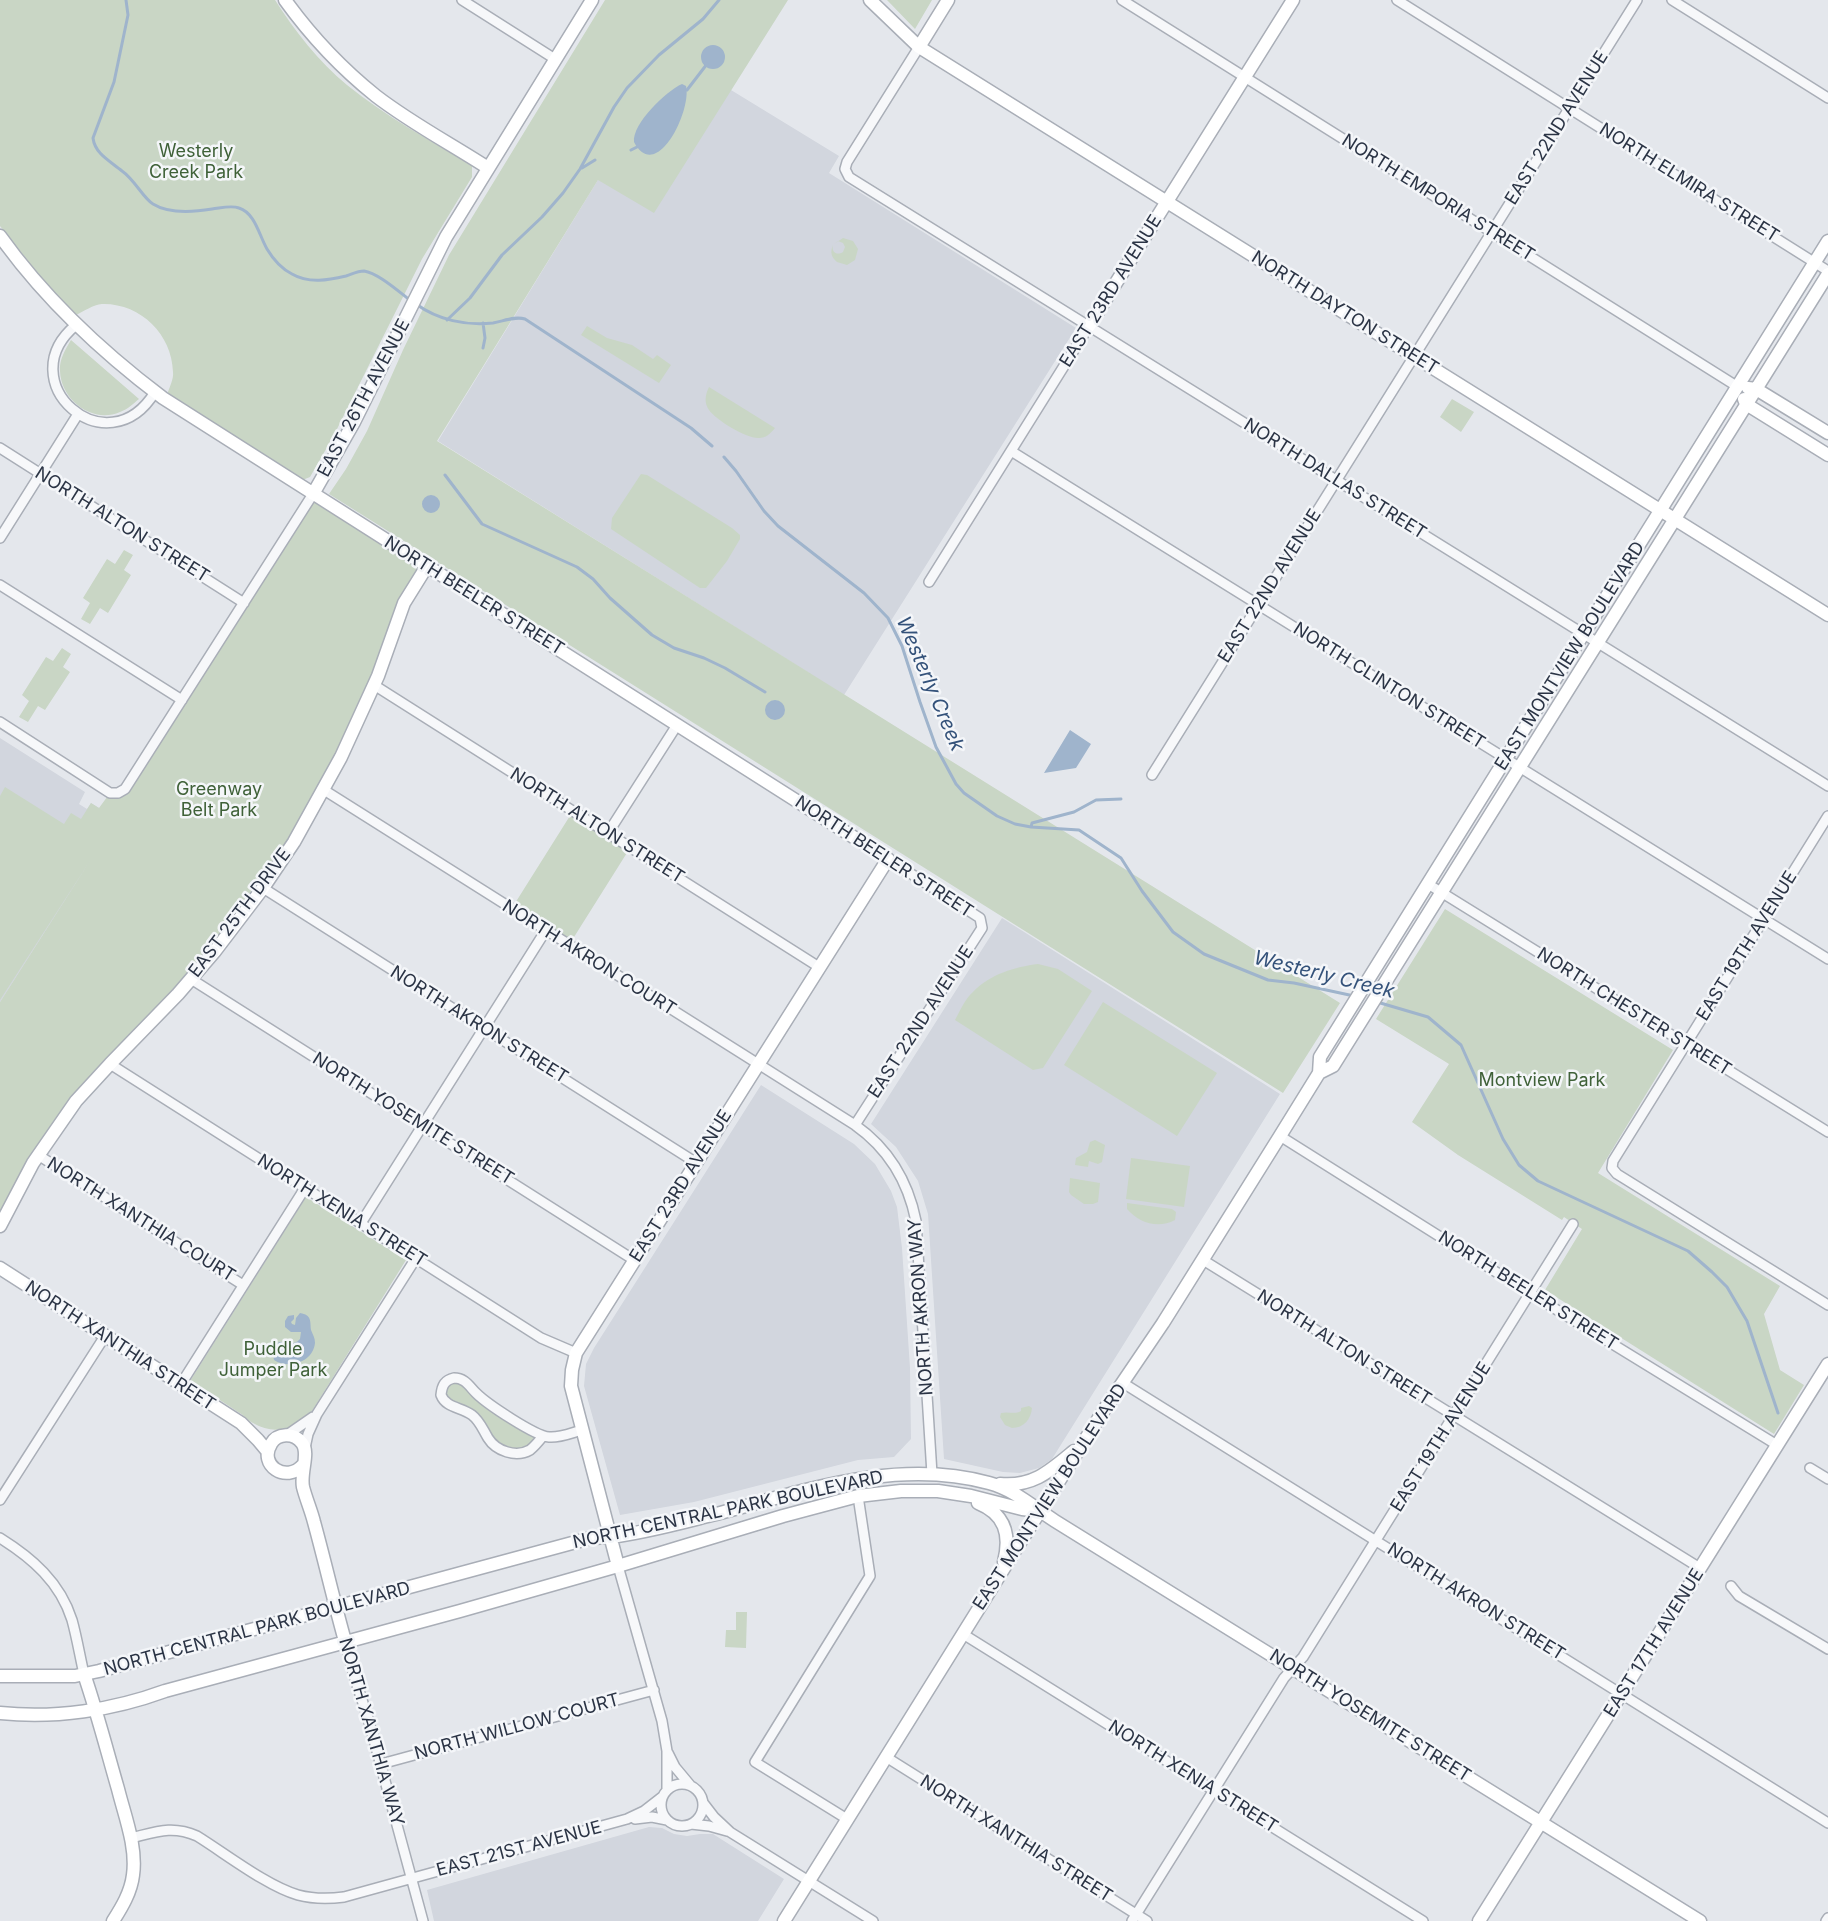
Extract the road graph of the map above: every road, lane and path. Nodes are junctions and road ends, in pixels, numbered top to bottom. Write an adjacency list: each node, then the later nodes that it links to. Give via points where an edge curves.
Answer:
1 (285, 0): 16 (street, via 315,39 377,97)
2 (462, 0): 12 (street)
3 (592, 0): 12 (street, EAST 26TH AVENUE)
4 (870, 0): 11 (street, NORTH DAYTON STREET)
5 (948, 0): 11 (street)
6 (1122, 0): 13 (street, NORTH EMPORIA STREET)
7 (1293, 0): 13 (street, EAST 23RD AVENUE)
8 (1397, 0): 15 (street, NORTH ELMIRA STREET)
9 (1637, 0): 15 (street, EAST 22ND AVENUE)
10 (1672, 0): 14 (street)
11 (919, 47): 17 (street, NORTH DAYTON STREET); 24 (street, NORTH DALLAS STREET, via 848,159 847,174)
12 (555, 59): 16 (street, EAST 26TH AVENUE)
13 (1245, 77): 17 (street, EAST 23RD AVENUE); 18 (street, NORTH EMPORIA STREET)
14 (1828, 99)
15 (1570, 108): 18 (street, EAST 22ND AVENUE); 21 (street, NORTH ELMIRA STREET)
16 (488, 168): 37 (street, EAST 26TH AVENUE, via 446,237 349,432)
17 (1167, 202): 24 (street, EAST 23RD AVENUE); 25 (street, NORTH DAYTON STREET)
18 (1492, 232): 25 (street, EAST 22ND AVENUE); 26 (street, NORTH EMPORIA STREET)
19 (0, 236): 23 (street, NORTH BEELER STREET)
20 (1828, 241): 21 (street, EAST MONTVIEW BOULEVARD)
21 (1815, 263): 22 (street, NORTH ELMIRA STREET); 26 (street, EAST MONTVIEW BOULEVARD)
22 (1828, 273): 27 (street, EAST MONTVIEW BOULEVARD)
23 (76, 325): 28 (street, NORTH BEELER STREET); 30 (street, via 59,345 53,365 57,389)
24 (1089, 326): 33 (street, EAST 23RD AVENUE); 36 (street, NORTH DALLAS STREET)
25 (1414, 356): 36 (street, EAST 22ND AVENUE); 38 (street, NORTH DAYTON STREET)
26 (1738, 387): 27 (street, NORTH EMPORIA STREET); 29 (street); 38 (street, EAST MONTVIEW BOULEVARD)
27 (1756, 389): 29 (street, EAST MONTVIEW BOULEVARD); 31 (street)
28 (155, 392): 30 (street, via 133,416 118,421 89,420); 37 (street, NORTH BEELER STREET)
29 (1746, 404): 34 (street); 39 (street, EAST MONTVIEW BOULEVARD)
30 (78, 414): 35 (street)
31 (1828, 433)
32 (0, 448): 35 (street, NORTH ALTON STREET)
33 (1011, 451): 42 (street, EAST 23RD AVENUE); 45 (street, NORTH CLINTON STREET)
34 (1828, 455)
35 (40, 474): 40 (street); 44 (street, NORTH ALTON STREET)
36 (1336, 480): 45 (street, EAST 22ND AVENUE); 47 (street, NORTH DALLAS STREET)
37 (313, 494): 41 (street, NORTH BEELER STREET); 44 (street, EAST 26TH AVENUE)
38 (1661, 511): 39 (street, NORTH DAYTON STREET); 47 (street, EAST MONTVIEW BOULEVARD)
39 (1673, 519): 46 (street, NORTH DAYTON STREET); 48 (street, EAST MONTVIEW BOULEVARD)
40 (0, 538)
41 (427, 567): 49 (street, EAST 25TH DRIVE, via 404,603); 52 (street, NORTH BEELER STREET)
42 (929, 582)
43 (0, 585): 50 (street)
44 (244, 603): 50 (street, EAST 26TH AVENUE)
45 (1259, 604): 53 (street, NORTH CLINTON STREET); 55 (street, EAST 22ND AVENUE)
46 (1828, 615)
47 (1584, 634): 48 (street, NORTH DALLAS STREET); 53 (street, EAST MONTVIEW BOULEVARD)
48 (1596, 643): 54 (street, EAST MONTVIEW BOULEVARD); 56 (street, NORTH DALLAS STREET)
49 (374, 685): 57 (street, EAST 25TH DRIVE); 59 (street, NORTH ALTON STREET)
50 (182, 700): 51 (street, EAST 26TH AVENUE, via 125,789 118,793 110,793)
51 (0, 722)
52 (677, 725): 59 (street); 60 (street, NORTH BEELER STREET)
53 (1506, 759): 54 (street, NORTH CLINTON STREET); 61 (street, EAST MONTVIEW BOULEVARD)
54 (1518, 766): 63 (street, EAST MONTVIEW BOULEVARD); 65 (street, NORTH CLINTON STREET)
55 (1152, 776)
56 (1828, 786)
57 (324, 790): 62 (street, EAST 25TH DRIVE); 66 (street, NORTH AKRON COURT)
58 (1828, 816): 65 (street, EAST 19TH AVENUE)
59 (608, 833): 68 (street, NORTH ALTON STREET)
60 (888, 859): 64 (street, NORTH BEELER STREET); 68 (street, EAST 23RD AVENUE)
61 (1428, 884): 63 (street, NORTH CHESTER STREET); 74 (street, EAST MONTVIEW BOULEVARD, via 1320,1057)
62 (263, 888): 69 (street, EAST 25TH DRIVE); 70 (street, NORTH AKRON STREET)
63 (1441, 892): 71 (street, NORTH CHESTER STREET); 74 (street, EAST MONTVIEW BOULEVARD, via 1333,1066)
64 (980, 918): 75 (street, EAST 22ND AVENUE, via 982,928)
65 (1764, 920): 67 (street, NORTH CLINTON STREET); 71 (street, EAST 19TH AVENUE)
66 (546, 930): 70 (street); 73 (street, NORTH AKRON COURT)
67 (1828, 959)
68 (819, 967): 73 (street, EAST 23RD AVENUE)
69 (191, 979): 72 (street, EAST 25TH DRIVE); 76 (street, NORTH YOSEMITE STREET)
70 (484, 1028): 76 (street); 80 (street, NORTH AKRON STREET)
71 (1686, 1045): 77 (street, NORTH CHESTER STREET); 91 (street, EAST 19TH AVENUE, via 1612,1168)
72 (110, 1064): 79 (street, EAST 25TH DRIVE, via 76,1101); 81 (street, NORTH XENIA STREET)
73 (758, 1064): 75 (street, NORTH AKRON COURT); 80 (street, EAST 23RD AVENUE)
74 (1319, 1073): 78 (street, EAST MONTVIEW BOULEVARD)
75 (855, 1125): 110 (street, NORTH AKRON WAY, via 888,1155 913,1205)
76 (422, 1126): 82 (street); 86 (street, NORTH YOSEMITE STREET)
77 (1828, 1132)
78 (1281, 1136): 87 (street, EAST MONTVIEW BOULEVARD); 90 (street, NORTH BEELER STREET)
79 (38, 1155): 84 (street, EAST 25TH DRIVE); 89 (street, NORTH XANTHIA COURT)
80 (695, 1162): 86 (street, EAST 23RD AVENUE)
81 (305, 1188): 82 (street, NORTH XENIA STREET); 89 (street)
82 (361, 1223): 85 (street, NORTH XENIA STREET)
83 (1573, 1224): 90 (street, EAST 19TH AVENUE)
84 (0, 1226)
85 (416, 1258): 93 (street, NORTH XENIA STREET, via 541,1338); 97 (street)
86 (634, 1260): 93 (street, EAST 23RD AVENUE)
87 (1203, 1260): 95 (street, EAST MONTVIEW BOULEVARD); 98 (street, NORTH ALTON STREET)
88 (0, 1268): 92 (street, NORTH XANTHIA STREET)
89 (243, 1285): 96 (street)
90 (1531, 1294): 98 (street, EAST 19TH AVENUE); 104 (street, NORTH BEELER STREET)
91 (1828, 1305)
92 (105, 1335): 96 (street, NORTH XANTHIA STREET); 115 (street)
93 (576, 1353): 100 (street, EAST 23RD AVENUE, via 571,1386)
94 (1828, 1364): 104 (street, EAST 17TH AVENUE)
95 (1123, 1383): 103 (street, EAST MONTVIEW BOULEVARD); 120 (street, NORTH AKRON STREET)
96 (181, 1384): 99 (street, NORTH XANTHIA STREET)
97 (317, 1414): 101 (street); 105 (street)
98 (1453, 1416): 120 (street, EAST 19TH AVENUE); 122 (street, NORTH ALTON STREET)
99 (241, 1423): 101 (street, NORTH XANTHIA STREET); 106 (street, NORTH XANTHIA STREET)
100 (582, 1430): 102 (street); 118 (street, EAST 23RD AVENUE)
101 (284, 1436): 105 (street, via 298,1439); 106 (street, via 272,1442)
102 (543, 1436): 102 (street, via 485,1400 464,1380 454,1378 442,1386 441,1395 446,1403 472,1415 501,1450 524,1452)
103 (1083, 1443): 112 (street, via 1053,1469 1028,1483); 117 (street, EAST MONTVIEW BOULEVARD)
104 (1777, 1445): 122 (street, EAST 17TH AVENUE)
105 (304, 1448): 107 (street)
106 (268, 1452): 109 (street, via 270,1463)
107 (303, 1465): 109 (street, via 294,1472); 116 (street, NORTH XANTHIA WAY)
108 (1810, 1468): 111 (street)
109 (283, 1473): 116 (street, NORTH XANTHIA WAY)
110 (932, 1473): 112 (street, NORTH CENTRAL PARK BOULEVARD); 118 (street, NORTH CENTRAL PARK BOULEVARD, via 884,1475 826,1485)
111 (1828, 1479)
112 (990, 1483): 117 (street, NORTH CENTRAL PARK BOULEVARD, via 1027,1500)
113 (954, 1493): 114 (street, NORTH CENTRAL PARK BOULEVARD, via 901,1491); 117 (street, NORTH CENTRAL PARK BOULEVARD); 123 (street, via 986,1506 1004,1525 1007,1546)
114 (858, 1496): 121 (street, NORTH CENTRAL PARK BOULEVARD); 144 (street, via 870,1576 755,1762)
115 (0, 1500)
116 (309, 1508): 125 (street, NORTH XANTHIA WAY)
117 (1040, 1511): 123 (street, EAST MONTVIEW BOULEVARD); 129 (street, NORTH YOSEMITE STREET)
118 (609, 1537): 121 (street, EAST 23RD AVENUE); 125 (street, NORTH CENTRAL PARK BOULEVARD, via 587,1539)
119 (0, 1538): 130 (street, via 32,1559 59,1592 72,1620)
120 (1376, 1540): 129 (street, EAST 19TH AVENUE); 133 (street, NORTH AKRON STREET)
121 (618, 1566): 127 (street, NORTH CENTRAL PARK BOULEVARD); 132 (street)
122 (1700, 1568): 133 (street, EAST 17TH AVENUE)
123 (1000, 1574): 126 (street, EAST MONTVIEW BOULEVARD)
124 (1731, 1586): 128 (street, via 1739,1596)
125 (337, 1607): 127 (street, NORTH XANTHIA WAY); 130 (street, NORTH CENTRAL PARK BOULEVARD)
126 (963, 1634): 137 (street, EAST MONTVIEW BOULEVARD); 140 (street, NORTH XENIA STREET)
127 (345, 1641): 134 (street, NORTH CENTRAL PARK BOULEVARD); 138 (street, NORTH XANTHIA WAY)
128 (1828, 1649)
129 (1294, 1668): 140 (street, EAST 19TH AVENUE); 146 (street, NORTH YOSEMITE STREET)
130 (84, 1674): 131 (street, NORTH CENTRAL PARK BOULEVARD); 134 (street)
131 (0, 1676)
132 (654, 1690): 136 (street); 138 (street, NORTH WILLOW COURT)
133 (1622, 1693): 146 (street, EAST 17TH AVENUE); 147 (street, NORTH AKRON STREET)
134 (96, 1709): 135 (street, NORTH CENTRAL PARK BOULEVARD); 150 (street)
135 (0, 1713)
136 (667, 1751): 139 (street); 141 (street)
137 (886, 1757): 144 (street, EAST MONTVIEW BOULEVARD); 153 (street, NORTH XANTHIA STREET)
138 (381, 1764): 151 (street, NORTH XANTHIA WAY)
139 (690, 1785): 141 (street, via 674,1785); 142 (street, via 697,1789)
140 (1213, 1790): 153 (street, EAST 19TH AVENUE); 159 (street, NORTH XENIA STREET)
141 (664, 1793): 143 (street, EAST 21ST AVENUE); 145 (street, via 661,1805)
142 (704, 1804): 148 (street, via 698,1820); 149 (street)
143 (627, 1819): 145 (street, EAST 21ST AVENUE); 151 (street, EAST 21ST AVENUE)
144 (848, 1819): 152 (street, EAST MONTVIEW BOULEVARD)
145 (667, 1820): 148 (street, via 674,1825)
146 (1541, 1822): 160 (street, EAST 17TH AVENUE); 161 (street, NORTH YOSEMITE STREET)
147 (1828, 1823)
148 (691, 1824): 149 (street)
149 (730, 1832): 152 (street)
150 (131, 1838): 151 (street, EAST 21ST AVENUE, via 182,1830 284,1890 314,1898 344,1897); 154 (street, via 133,1877)
151 (411, 1879): 155 (street, NORTH XANTHIA WAY)
152 (809, 1881): 156 (street, EAST MONTVIEW BOULEVARD); 157 (street)
153 (1134, 1918): 158 (street, NORTH XANTHIA STREET)
154 (113, 1921)
155 (423, 1921)
156 (784, 1921)
157 (873, 1921)
158 (1147, 1921)
159 (1423, 1921)
160 (1479, 1921)
161 (1700, 1921)

